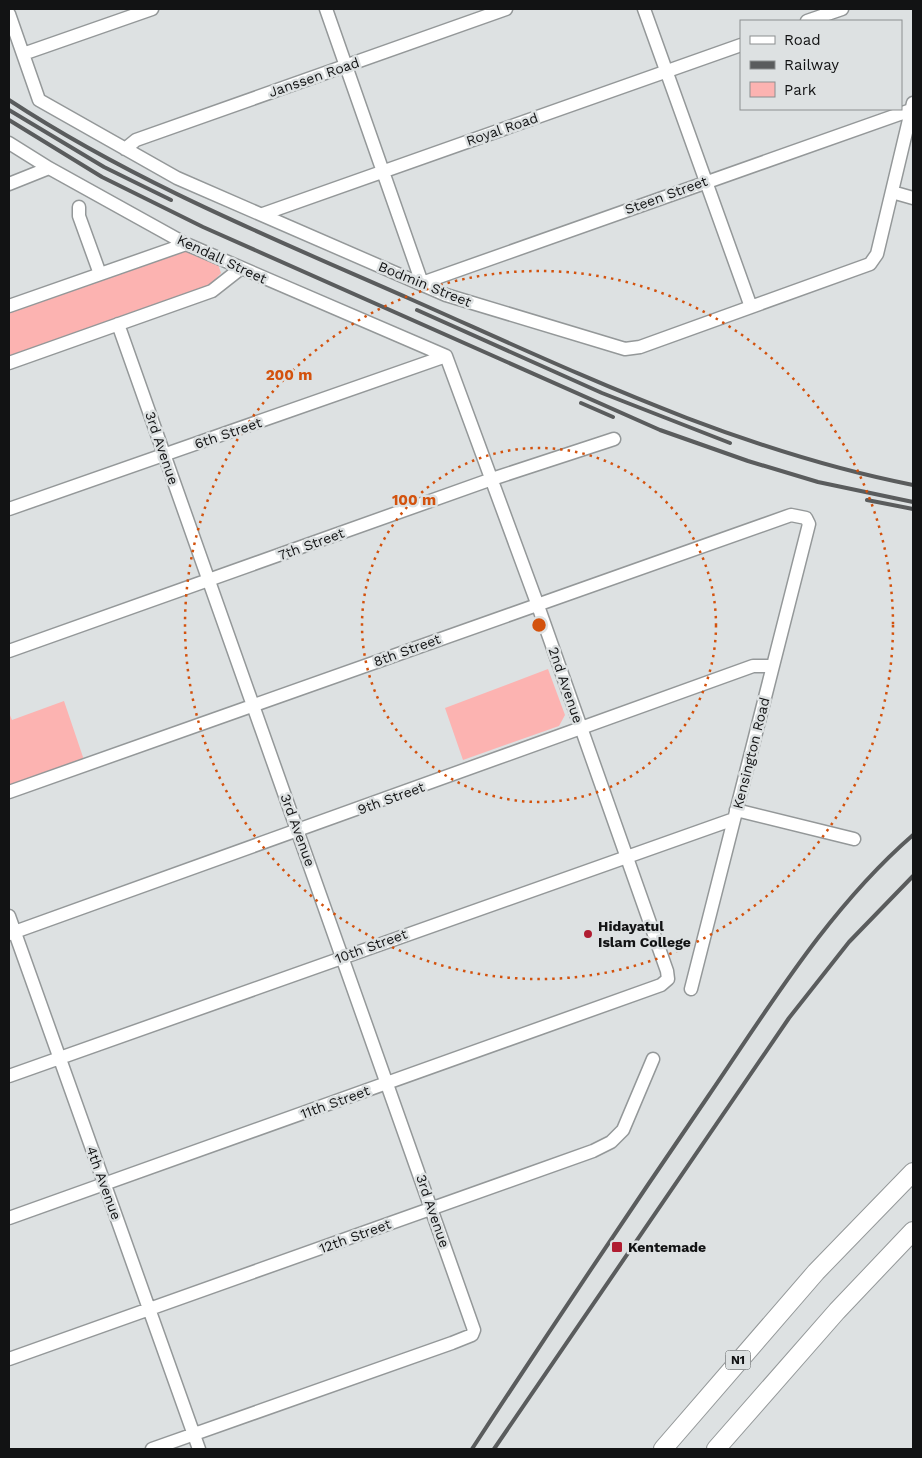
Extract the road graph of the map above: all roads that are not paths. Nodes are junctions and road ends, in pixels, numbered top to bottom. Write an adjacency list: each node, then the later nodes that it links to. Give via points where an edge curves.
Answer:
1 (152, 9): 9 (street)
2 (326, 9): 10 (street)
3 (506, 9): 10 (street, Janssen Road)
4 (644, 9): 11 (street)
5 (842, 9): 7 (street)
6 (9, 14): 9 (street)
7 (809, 20)
8 (740, 45): 11 (street, Royal Road)
9 (23, 54): 14 (street, Bodmin Street, via 39,100)
10 (346, 66): 14 (street, Janssen Road, via 136,140); 16 (street)
11 (668, 71): 16 (street, Royal Road); 17 (street)
12 (912, 107): 17 (street, Steen Street); 19 (street)
13 (9, 143): 15 (street, Kendall Street)
14 (124, 149): 22 (street, Bodmin Street, via 177,178)
15 (49, 168): 18 (street); 23 (street, Kendall Street)
16 (383, 171): 22 (street, Royal Road); 26 (street)
17 (706, 181): 26 (street, Steen Street); 28 (street)
18 (9, 184)
19 (892, 192): 20 (street); 28 (street, Bodmin Street, via 874,259 863,267)
20 (913, 198)
21 (79, 207): 25 (street, via 79,216)
22 (263, 214): 26 (street, Bodmin Street)
23 (186, 244): 24 (street, Kendall Street); 25 (street)
24 (240, 268): 29 (street, via 212,291); 30 (street, Kendall Street)
25 (100, 274): 27 (street)
26 (422, 283): 28 (street, Bodmin Street, via 446,295 625,350)
27 (9, 306)
28 (751, 307)
29 (118, 324): 31 (street); 33 (street, 3rd Avenue)
30 (446, 356): 33 (street, 6th Street); 34 (street, 2nd Avenue)
31 (9, 363)
32 (614, 439): 34 (street, 7th Street)
33 (164, 456): 35 (street, 6th Street); 37 (street, 3rd Avenue)
34 (492, 479): 37 (street, 7th Street); 38 (street, 2nd Avenue)
35 (9, 509)
36 (806, 518): 38 (street, 8th Street, via 791,515); 40 (street, Kensington Road, via 809,524)
37 (209, 580): 39 (street, 7th Street); 41 (street, 3rd Avenue)
38 (537, 604): 41 (street, 8th Street); 42 (street, 2nd Avenue)
39 (9, 651)
40 (773, 666): 42 (street, 9th Street, via 753,666); 44 (street, Kensington Road)
41 (253, 705): 43 (street, 8th Street); 45 (street, 3rd Avenue)
42 (582, 730): 45 (street, 9th Street); 47 (street, 2nd Avenue)
43 (9, 792)
44 (735, 814): 46 (street); 47 (street, 10th Street); 52 (street, Kensington Road)
45 (298, 831): 49 (street, 9th Street); 50 (street, 3rd Avenue)
46 (854, 839)
47 (627, 855): 50 (street, 10th Street); 51 (street, 2nd Avenue, via 668,971 668,979)
48 (9, 916): 49 (street, 4th Avenue)
49 (11, 933): 53 (street, 4th Avenue)
50 (343, 957): 53 (street, 10th Street); 56 (street, 3rd Avenue)
51 (661, 985): 56 (street, 11th Street)
52 (691, 989)
53 (59, 1058): 55 (street, 10th Street); 58 (street, 4th Avenue)
54 (653, 1059): 59 (street, 12th Street, via 623,1130 611,1142)
55 (9, 1076)
56 (388, 1083): 58 (street, 11th Street); 59 (street, 3rd Avenue)
57 (913, 1172): 67 (highway, N1, via 816,1272)
58 (104, 1184): 60 (street, 11th Street); 62 (street, 4th Avenue)
59 (432, 1208): 62 (street, 12th Street); 64 (street, 3rd Avenue, via 473,1324 472,1335)
60 (9, 1218)
61 (913, 1231): 68 (highway, via 829,1319)
62 (149, 1309): 63 (street, 12th Street); 64 (street, 4th Avenue)
63 (9, 1359)
64 (194, 1434): 65 (street); 66 (street, 4th Avenue)
65 (152, 1449)
66 (199, 1449)
67 (663, 1449)
68 (716, 1449)

